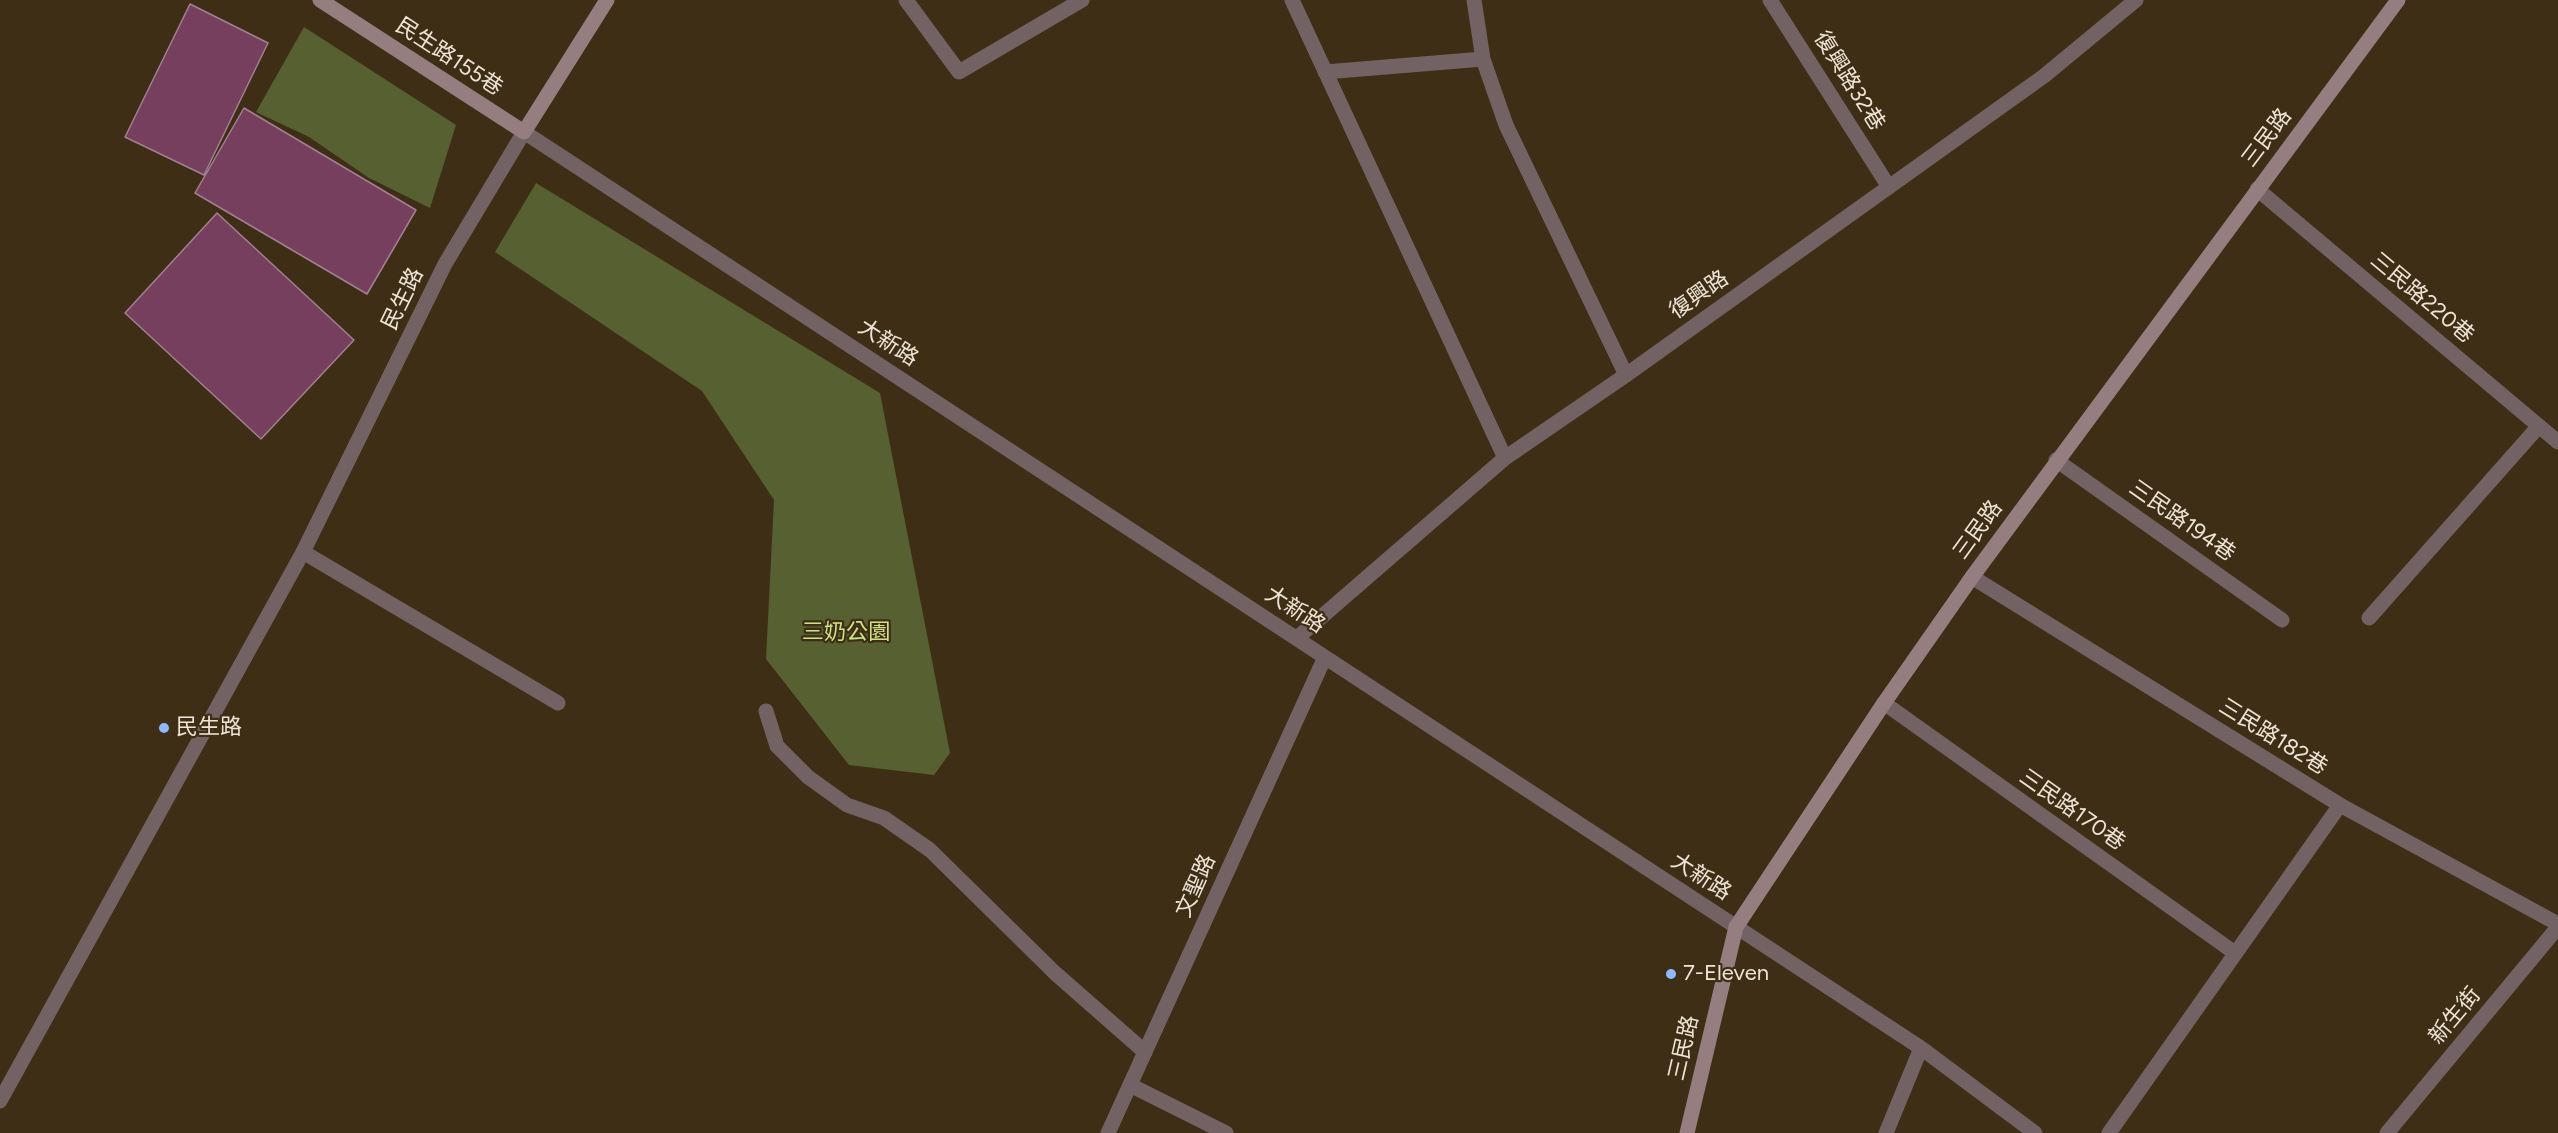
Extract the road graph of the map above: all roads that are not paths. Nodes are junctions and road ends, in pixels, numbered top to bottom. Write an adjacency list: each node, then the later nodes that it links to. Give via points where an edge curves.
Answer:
1 (320, 0): 12 (main road, 民生路155巷)
2 (607, 0): 12 (main road, 民生路)
3 (906, 0): 4 (street, via 959,72)
4 (1082, 0)
5 (1292, 0): 11 (street)
6 (1474, 0): 10 (street)
7 (1770, 0): 13 (street, 復興路32巷)
8 (2136, 0): 13 (street, 復興路, via 2044,76)
9 (2398, 0): 14 (main road, 三民路)
10 (1483, 59): 11 (street); 15 (street, via 1506,125)
11 (1325, 72): 18 (street)
12 (524, 132): 20 (street, 民生路, via 445,264); 24 (street, 大新路)
13 (1889, 187): 15 (street, 復興路)
14 (2257, 189): 16 (street, 三民路220巷); 19 (main road, 三民路)
15 (1626, 375): 18 (street, 復興路)
16 (2539, 426): 17 (street, 三民路220巷); 22 (street)
17 (2558, 442)
18 (1505, 458): 24 (street, 復興路)
19 (2056, 460): 21 (main road, 三民路); 23 (street, 三民路194巷)
20 (303, 552): 26 (street); 36 (street, 民生路)
21 (1971, 577): 27 (main road, 三民路); 29 (street, 三民路182巷)
22 (2369, 618)
23 (2282, 620)
24 (1297, 638): 25 (street, 大新路)
25 (1325, 657): 31 (street, 大新路); 34 (street, 文聖路)
26 (558, 702)
27 (1884, 703): 31 (main road, 三民路); 32 (street, 三民路170巷)
28 (766, 711): 34 (street, via 777,746 808,777 846,805 884,818 930,850 1055,973)
29 (2340, 805): 30 (street, 三民路182巷); 32 (street)
30 (2558, 926): 43 (street, 新生街)
31 (1736, 927): 33 (street, 大新路); 39 (main road, 三民路)
32 (2235, 952): 42 (street)
33 (1921, 1048): 40 (street); 41 (street, 大新路)
34 (1145, 1052): 35 (street, 文聖路)
35 (1130, 1084): 37 (street, 文聖路); 38 (street)
36 (0, 1101)
37 (1108, 1133)
38 (1226, 1133)
39 (1687, 1133)
40 (1886, 1133)
41 (2035, 1133)
42 (2109, 1133)
43 (2386, 1133)

